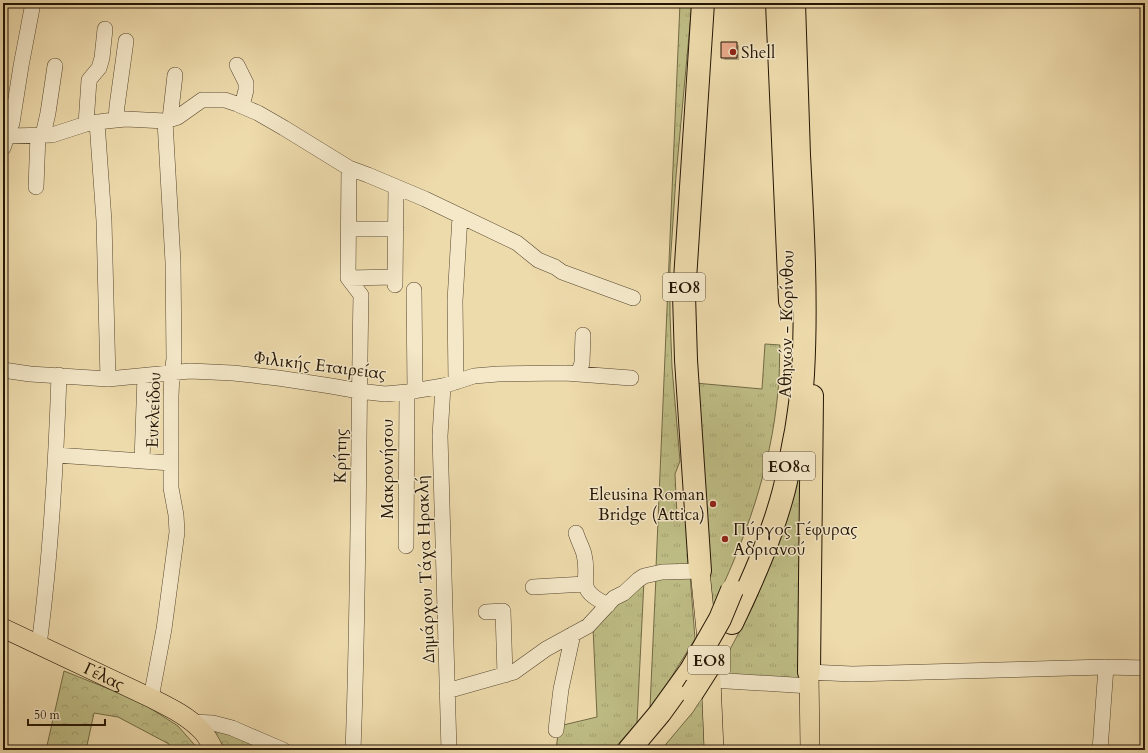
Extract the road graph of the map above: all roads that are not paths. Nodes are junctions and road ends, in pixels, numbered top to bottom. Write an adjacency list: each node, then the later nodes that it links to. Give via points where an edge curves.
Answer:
1 (33, 3): 15 (street, via 12,123)
2 (703, 3): 42 (highway, ΕΟ8, via 684,295)
3 (777, 3): 64 (highway, Αθηνών - Κορίνθου / ΕΟ8α, bridge, via 790,300 789,375 770,487 759,523 720,619 691,670)
4 (794, 3): 25 (highway, Αθηνών - Κορίνθου)
5 (105, 29): 13 (street, via 99,68 89,80)
6 (126, 41): 11 (street)
7 (237, 65): 10 (street, via 246,83)
8 (55, 66): 14 (street, via 48,113)
9 (175, 75): 12 (street, Ευκλείδου)
10 (242, 106): 12 (street, via 225,100 202,100 178,117); 16 (street, via 284,128)
11 (116, 120): 12 (street); 13 (street)
12 (168, 120): 28 (street, Ευκλείδου, via 173,262)
13 (92, 123): 14 (street, via 52,135); 33 (street, via 104,221)
14 (40, 135): 15 (street); 17 (street)
15 (5, 142)
16 (349, 168): 18 (street); 20 (street)
17 (36, 186)
18 (396, 187): 19 (street); 21 (street)
19 (460, 216): 24 (street, via 517,243 538,260 562,272); 34 (street, Δημάρχου Τάχα Ηρακλή)
20 (349, 229): 21 (street); 22 (street)
21 (396, 229): 22 (street, via 395,281)
22 (348, 278): 35 (street, Κρήτης, via 362,295)
23 (414, 290): 36 (street, Μακρονήσου)
24 (633, 298)
25 (805, 300): 53 (highway, via 813,358); 59 (highway, Αθηνών - Κορίνθου / ΕΟ8α, bridge, via 799,413 784,490 773,528 720,647 692,693)
26 (584, 335): 29 (street, via 582,363)
27 (3, 370): 30 (street, Φιλικής Εταιρείας)
28 (172, 373): 31 (street, Φιλικής Εταιρείας); 35 (street, Φιλικής Εταιρείας, via 233,373); 39 (street, Ευκλείδου)
29 (578, 374): 32 (street, Φιλικής Εταιρείας); 34 (street, Φιλικής Εταιρείας, via 498,374 474,376)
30 (59, 375): 33 (street, Φιλικής Εταιρείας); 37 (street)
31 (145, 376): 33 (street, Φιλικής Εταιρείας); 38 (street)
32 (631, 378)
33 (108, 379)
34 (450, 384): 36 (street, Φιλικής Εταιρείας); 55 (street, Δημάρχου Τάχα Ηρακλή, via 440,436)
35 (359, 391): 36 (street, Φιλικής Εταιρείας, via 384,394); 62 (street, Κρήτης)
36 (411, 392): 41 (street, Μακρονήσου)
37 (56, 455): 38 (street); 49 (street)
38 (142, 461): 39 (street)
39 (171, 463): 56 (street, Ευκλείδου, via 171,488 177,532 164,629)
40 (576, 533): 43 (street, via 584,553)
41 (406, 546)
42 (700, 571): 45 (street, via 662,572 644,576); 54 (main road, ΕΟ8)
43 (584, 584): 44 (street); 45 (street, via 593,597)
44 (533, 588)
45 (608, 605): 48 (street, via 588,626)
46 (486, 612): 52 (street, via 503,611)
47 (3, 628): 49 (main road, Γέλας)
48 (573, 634): 52 (street, via 546,649 514,672); 58 (street, via 561,689)
49 (39, 645): 56 (main road, Γέλας)
50 (1106, 667): 51 (street); 53 (street, via 852,674); 67 (street)
51 (1145, 668)
52 (505, 675): 55 (street)
53 (809, 679): 54 (street); 66 (main road)
54 (710, 680): 65 (main road, ΕΟ8)
55 (447, 691): 63 (street, Δημάρχου Τάχα Ηρακλή)
56 (151, 698): 57 (main road, Γέλας)
57 (193, 722): 60 (main road, Γέλας, via 204,732); 61 (street, via 213,723 232,728)
58 (556, 730)
59 (653, 743)
60 (214, 750)
61 (283, 750)
62 (353, 750)
63 (449, 750)
64 (629, 750)
65 (714, 750)
66 (810, 750)
67 (1100, 750)

